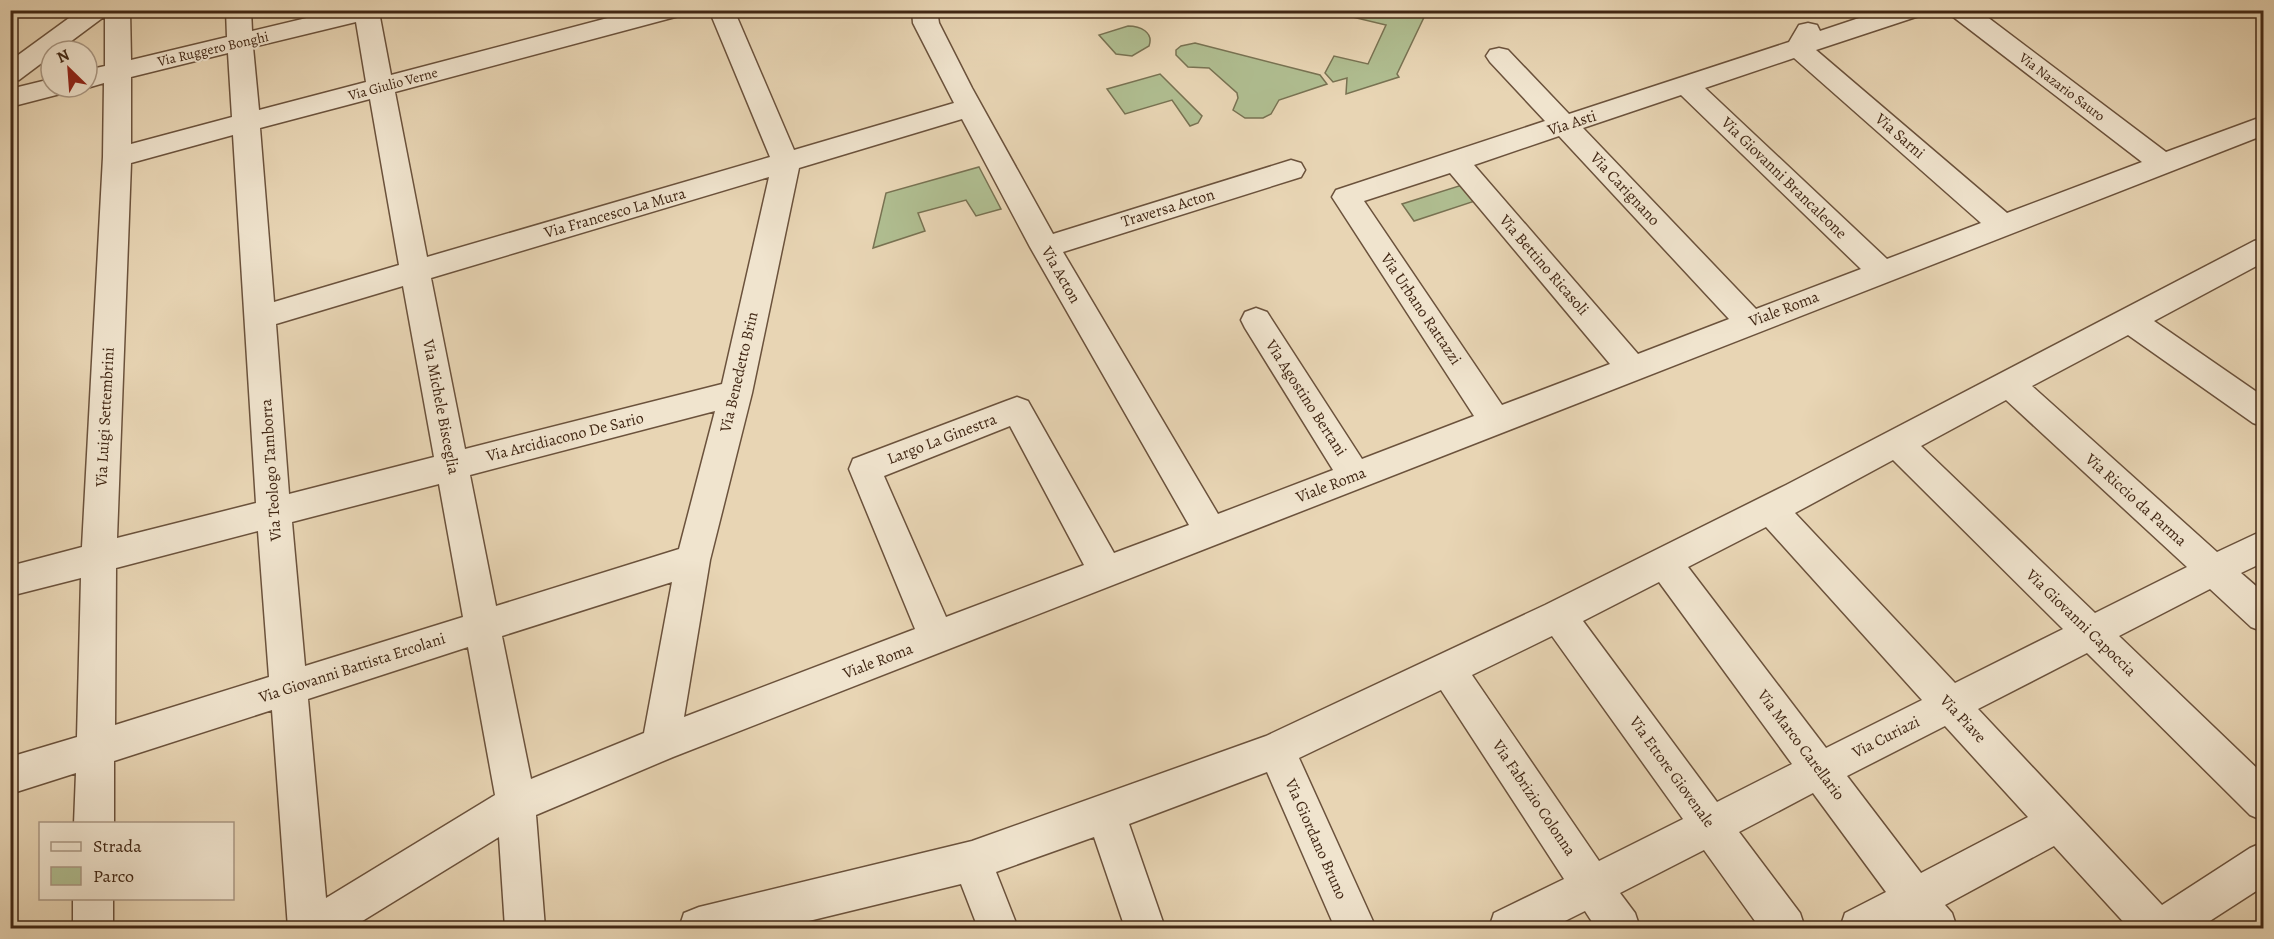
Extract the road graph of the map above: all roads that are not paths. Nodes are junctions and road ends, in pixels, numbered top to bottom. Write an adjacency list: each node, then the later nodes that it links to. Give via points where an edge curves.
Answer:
1 (97, 10): 17 (street)
2 (117, 10): 18 (street, Via Luigi Settembrini)
3 (238, 10): 14 (street, Via Teologo Tamborra)
4 (561, 10): 13 (street)
5 (670, 10): 13 (street, Via Giulio Verne)
6 (721, 10): 29 (street)
7 (1910, 10): 12 (street, Via Asti)
8 (1961, 10): 30 (street, Via Nazario Sauro)
9 (369, 11): 14 (street, Via Ruggero Bonghi); 20 (street, Via Michele Bisceglia)
10 (1807, 14): 12 (street, via 1833,28); 15 (street)
11 (925, 17): 23 (street, Via Acton)
12 (1861, 22): 15 (street, Via Asti)
13 (569, 37): 20 (street, Via Giulio Verne)
14 (241, 43): 18 (street, Via Ruggero Bonghi); 24 (street, Via Teologo Tamborra)
15 (1798, 48): 19 (street, Via Asti); 33 (street, Via Sarni)
16 (1499, 56): 25 (street, Via Carignano)
17 (10, 74)
18 (102, 76): 27 (street, Via Luigi Settembrini)
19 (1686, 85): 25 (street, Via Asti); 36 (street, Via Giovanni Brancaleone)
20 (381, 87): 24 (street, Via Giulio Verne); 37 (street, Via Michele Bisceglia)
21 (39, 91): 22 (street)
22 (10, 98)
23 (969, 108): 29 (street, Via Francesco La Mura); 34 (street, Via Acton)
24 (247, 123): 27 (street, Via Giulio Verne); 38 (street, Via Teologo Tamborra)
25 (1565, 125): 28 (street, Via Asti); 41 (street, Via Carignano)
26 (2264, 125): 30 (street, Viale Roma)
27 (117, 157): 54 (street, Via Luigi Settembrini)
28 (1455, 161): 32 (street, Via Asti); 42 (street, Via Bettino Ricasoli)
29 (786, 162): 37 (street, Via Francesco La Mura); 44 (street, Via Benedetto Brin)
30 (2162, 164): 33 (street, Viale Roma)
31 (1291, 170): 34 (street, Traversa Acton)
32 (1346, 197): 46 (street, Via Urbano Rattazzi)
33 (2002, 225): 36 (street, Viale Roma)
34 (1045, 247): 52 (street, Via Acton)
35 (2256, 263): 40 (street)
36 (1882, 271): 41 (street, Viale Roma)
37 (416, 272): 38 (street, Via Francesco La Mura); 48 (street, Via Michele Bisceglia)
38 (261, 317): 51 (street, Via Teologo Tamborra)
39 (1256, 320): 49 (street, Via Agostino Bertani)
40 (2131, 321): 43 (street); 45 (street)
41 (1750, 322): 42 (street, Viale Roma)
42 (1632, 368): 46 (street, Viale Roma)
43 (2008, 384): 47 (street); 57 (street, Via Riccio da Parma)
44 (736, 393): 48 (street, Via Arcidiacono De Sario); 55 (street, Via Benedetto Brin)
45 (2264, 414)
46 (1495, 421): 49 (street, Viale Roma)
47 (1898, 444): 50 (street); 63 (street, Via Giovanni Capoccia)
48 (453, 466): 51 (street, Via Arcidiacono De Sario); 62 (street, Via Michele Bisceglia)
49 (1355, 476): 52 (street, Viale Roma)
50 (1770, 509): 56 (street); 67 (street, Via Piave)
51 (274, 513): 54 (street, Via Arcidiacono De Sario); 66 (street, Via Teologo Tamborra)
52 (1211, 532): 58 (street, Viale Roma)
53 (2264, 545): 57 (street, Via Curiazi)
54 (99, 558): 59 (street, Via Arcidiacono De Sario); 69 (street, Via Luigi Settembrini)
55 (693, 560): 62 (street, Via Giovanni Battista Ercolani); 68 (street, Via Benedetto Brin)
56 (1665, 562): 60 (street); 71 (street, Via Marco Carellario)
57 (2213, 571): 61 (street, Via Riccio da Parma); 63 (street, Via Curiazi)
58 (1107, 573): 64 (street, Viale Roma); 64 (street, Largo La Ginestra, via 1017,410 865,469)
59 (10, 581)
60 (1558, 616): 65 (street); 78 (street, Via Ettore Giovenale)
61 (2264, 616)
62 (482, 626): 66 (street, Via Giovanni Battista Ercolani); 74 (street, Via Michele Bisceglia)
63 (2091, 633): 67 (street, Via Curiazi); 73 (street, Via Giovanni Capoccia)
64 (937, 638): 68 (street, Viale Roma)
65 (1447, 668): 70 (street); 81 (street, Via Fabrizio Colonna)
66 (288, 688): 69 (street, Via Giovanni Battista Ercolani); 86 (street, Via Teologo Tamborra)
67 (1949, 704): 71 (street, Via Curiazi); 77 (street, Via Piave)
68 (661, 744): 74 (street, Viale Roma)
69 (94, 750): 72 (street, Via Giovanni Battista Ercolani); 76 (street, Via Luigi Settembrini)
70 (1276, 750): 75 (street); 91 (street, Via Giordano Bruno)
71 (1820, 771): 78 (street, Via Curiazi); 83 (street, Via Marco Carellario)
72 (10, 776)
73 (2264, 802)
74 (516, 804): 87 (street, Viale Roma); 88 (street)
75 (1106, 814): 79 (street); 90 (street)
76 (94, 822)
77 (2058, 822): 83 (street); 96 (street, Via Piave)
78 (1712, 826): 81 (street, Via Curiazi); 94 (street, Via Ettore Giovenale)
79 (972, 861): 84 (street); 89 (street)
80 (2264, 862): 97 (street)
81 (1592, 886): 92 (street, Via Curiazi); 93 (street, Via Fabrizio Colonna)
82 (93, 900): 85 (street)
83 (1926, 914): 95 (street)
84 (714, 927)
85 (93, 928)
86 (308, 928)
87 (314, 928)
88 (525, 928)
89 (998, 928)
90 (1145, 928)
91 (1356, 928)
92 (1509, 928)
93 (1620, 928)
94 (1785, 928)
95 (1860, 928)
96 (2156, 928)
97 (2163, 928)

